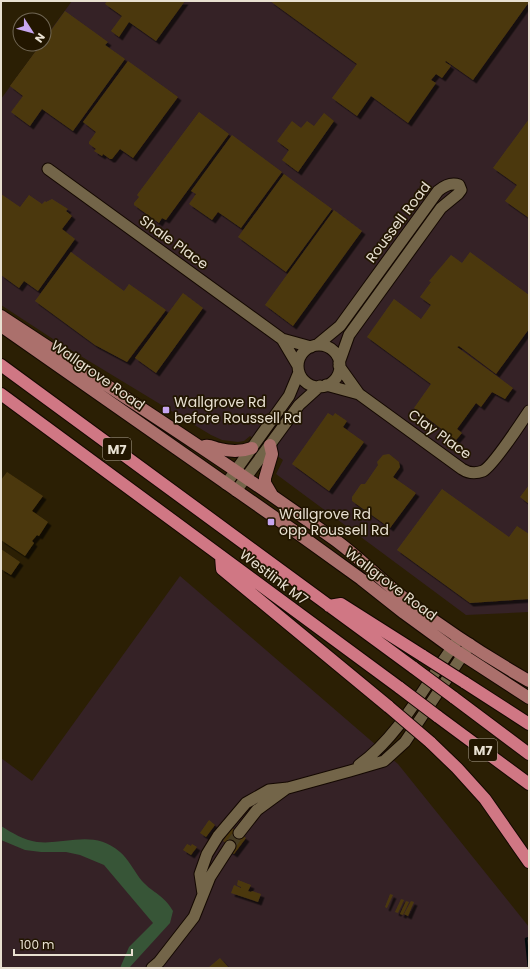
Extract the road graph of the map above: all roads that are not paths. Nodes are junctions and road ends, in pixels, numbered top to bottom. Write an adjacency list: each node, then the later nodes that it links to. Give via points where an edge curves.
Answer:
1 (48, 169): 4 (street, Shale Place)
2 (1, 316): 14 (main road, Wallgrove Road)
3 (1, 326): 18 (main road, Wallgrove Road)
4 (282, 339): 5 (street, Shale Place); 8 (street, Shale Place)
5 (314, 346): 7 (street, via 332,350 338,358); 7 (street, Roussell Road, via 340,326 438,191 450,184 459,185 461,190 441,208 349,335); 8 (street, via 301,355)
6 (1, 364): 21 (highway, Westlink M7 / M7)
7 (339, 365): 9 (street, via 336,377); 11 (street, Clay Place)
8 (299, 369): 9 (street, via 305,381 314,386); 15 (street, via 289,396)
9 (323, 386): 11 (street, Clay Place); 13 (street, via 299,405)
10 (1, 394): 20 (highway, Westlink M7 / M7)
11 (359, 394): 12 (street, Clay Place, via 462,469 472,473 483,471 489,466)
12 (529, 411)
13 (270, 445): 17 (street); 19 (main road, via 272,454 264,478)
14 (202, 447): 15 (main road, via 210,445 237,452); 16 (main road, Wallgrove Road)
15 (252, 448): 16 (street)
16 (236, 470): 17 (main road, Wallgrove Road); 18 (street)
17 (246, 477): 18 (street); 19 (main road, Wallgrove Road)
18 (231, 487): 22 (main road, Wallgrove Road, via 361,579 404,613)
19 (272, 495): 22 (main road, Wallgrove Road, via 344,546)
20 (220, 556): 29 (highway, Westlink M7 / M7, bridge); 33 (highway, M7, bridge, via 222,569 389,707 457,768 485,798)
21 (329, 606): 26 (highway, bridge, via 341,604); 27 (highway, Westlink M7 / M7, bridge)
22 (461, 643): 23 (main road, Wallgrove Road); 24 (main road, Wallgrove Road); 28 (street, via 443,660 394,733 371,757)
23 (463, 655): 25 (main road, Wallgrove Road); 28 (street, via 405,742 384,761)
24 (529, 681)
25 (529, 698)
26 (529, 724)
27 (529, 754)
28 (350, 771): 30 (street)
29 (529, 784)
30 (288, 788): 31 (street, via 257,810); 34 (street, via 269,790 246,803 218,836 207,854 200,874)
31 (239, 833)
32 (230, 846): 34 (street, via 210,876)
33 (529, 862)
34 (203, 894): 35 (street, via 194,917)
35 (152, 968)

